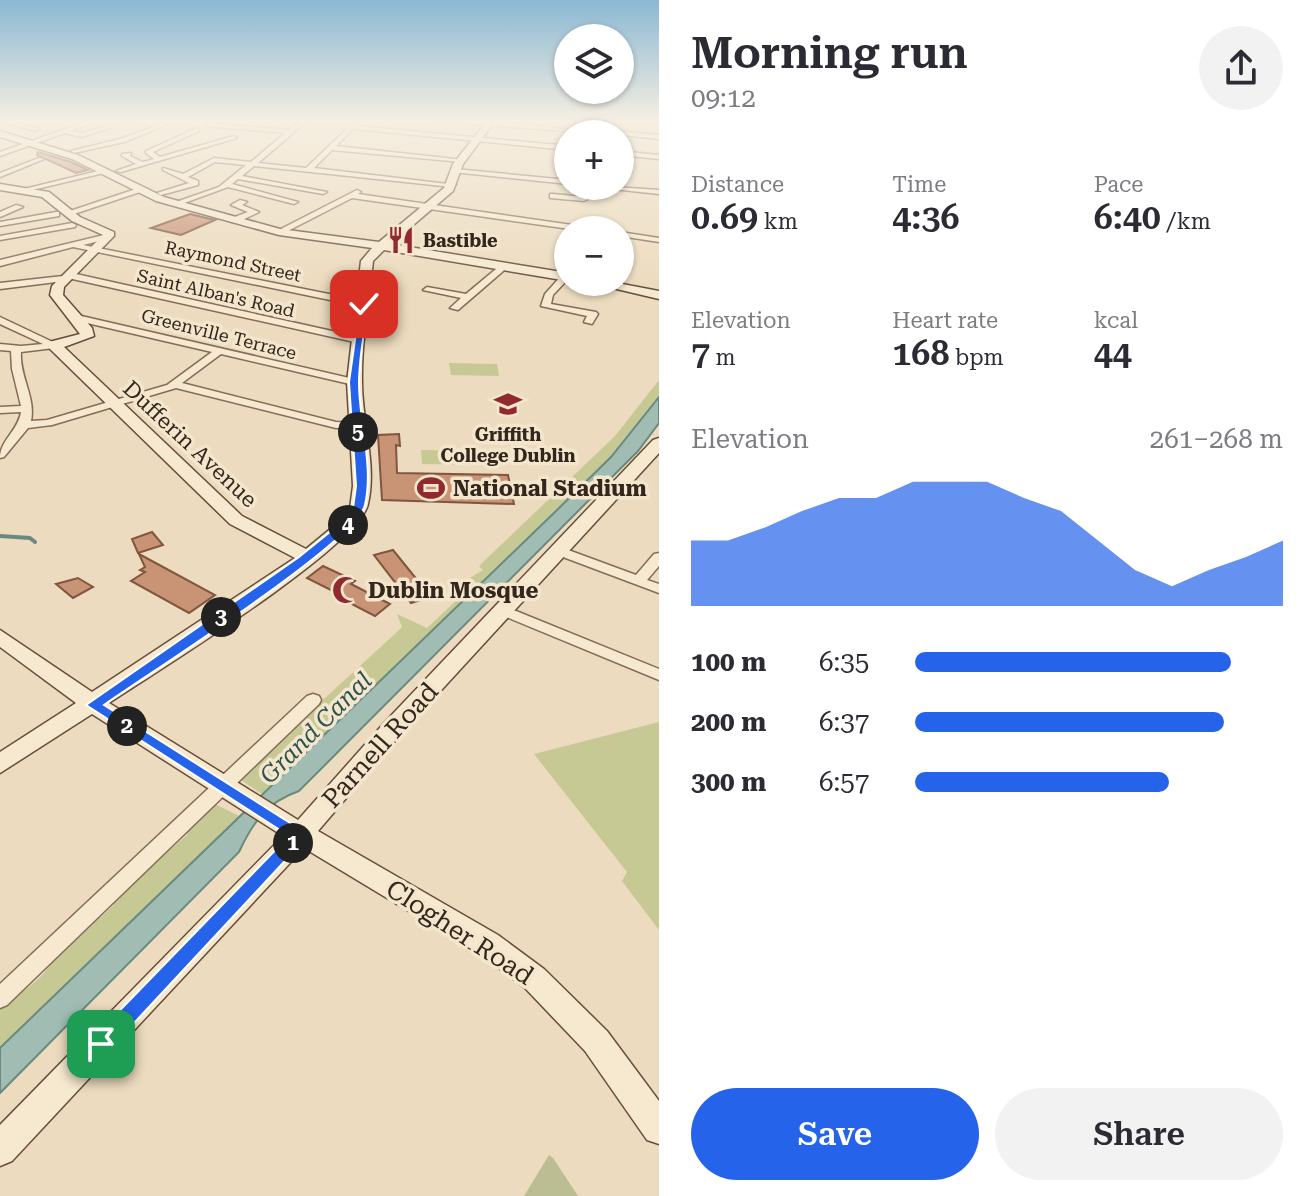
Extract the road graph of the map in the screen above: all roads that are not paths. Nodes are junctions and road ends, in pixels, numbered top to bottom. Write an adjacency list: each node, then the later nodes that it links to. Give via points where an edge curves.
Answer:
1 (78, 177): 15 (street)
2 (117, 177): 16 (main road)
3 (130, 177): 19 (main road)
4 (183, 177): 19 (street, via 195,183)
5 (237, 177): 11 (street); 17 (street)
6 (374, 177): 20 (street)
7 (382, 177): 12 (street)
8 (455, 177): 12 (main road)
9 (528, 177): 10 (street)
10 (554, 181)
11 (227, 185): 22 (street); 23 (street)
12 (452, 185): 24 (main road)
13 (0, 187): 15 (main road)
14 (634, 189): 18 (street)
15 (24, 190): 27 (main road, via 45,194)
16 (142, 190): 23 (main road); 27 (street)
17 (323, 192)
18 (659, 192)
19 (161, 193): 23 (main road)
20 (349, 195): 24 (street); 31 (street)
21 (243, 202): 28 (street, via 235,205 255,212)
22 (294, 202)
23 (176, 204): 28 (main road)
24 (429, 206): 30 (street); 37 (main road)
25 (19, 207): 26 (street)
26 (0, 215)
27 (65, 215): 29 (street); 32 (main road, via 108,231); 34 (street)
28 (235, 220): 31 (main road)
29 (0, 224)
30 (554, 224)
31 (279, 232): 37 (main road)
32 (108, 236): 36 (street); 38 (main road)
33 (634, 236): 35 (street)
34 (0, 238)
35 (659, 240)
36 (73, 245): 38 (street, Raymond Street); 39 (street)
37 (380, 246): 40 (main road); 49 (main road, via 367,261)
38 (96, 248): 42 (main road); 49 (street, Raymond Street)
39 (0, 263)
40 (505, 266): 41 (main road); 48 (street)
41 (554, 275)
42 (66, 276): 43 (street, Saint Alban's Road); 51 (main road, via 56,295); 54 (street, Saint Alban's Road)
43 (0, 286)
44 (554, 289): 53 (street, via 546,306 593,314)
45 (427, 290): 48 (street)
46 (634, 290): 47 (main road)
47 (659, 295)
48 (468, 297): 50 (street)
49 (364, 304): 54 (main road)
50 (455, 308)
51 (77, 318): 55 (main road, via 87,336); 58 (street, Greenville Terrace)
52 (0, 320): 55 (street)
53 (589, 322)
54 (359, 340): 59 (main road)
55 (54, 345): 57 (street); 61 (main road, Dufferin Avenue)
56 (0, 347): 57 (street)
57 (17, 348): 62 (street, via 15,363)
58 (221, 350): 59 (street, Greenville Terrace); 60 (street)
59 (354, 382): 65 (main road)
60 (176, 385): 61 (street); 65 (street)
61 (114, 403): 64 (street); 69 (main road, Dufferin Avenue, via 236,520)
62 (26, 409): 63 (street); 64 (street)
63 (0, 410)
64 (24, 425): 67 (street)
65 (357, 426): 69 (main road, via 359,508 344,528)
66 (659, 443): 68 (main road, Parnell Road)
67 (0, 455)
68 (560, 551): 71 (street); 73 (main road, Parnell Road)
69 (308, 557): 77 (main road)
70 (659, 557): 71 (street)
71 (639, 581): 72 (street)
72 (659, 589)
73 (504, 611): 75 (street); 80 (main road, Parnell Road)
74 (0, 637): 77 (main road, Clogher Road)
75 (659, 675)
76 (313, 700): 79 (street)
77 (93, 705): 78 (main road); 79 (main road, Clogher Road)
78 (0, 764)
79 (224, 790): 80 (main road, Clogher Road); 81 (street)
80 (294, 831): 82 (main road, Clogher Road, via 488,944 534,978 596,1041); 83 (main road, Parnell Road)
81 (0, 998)
82 (659, 1128)
83 (0, 1149)

